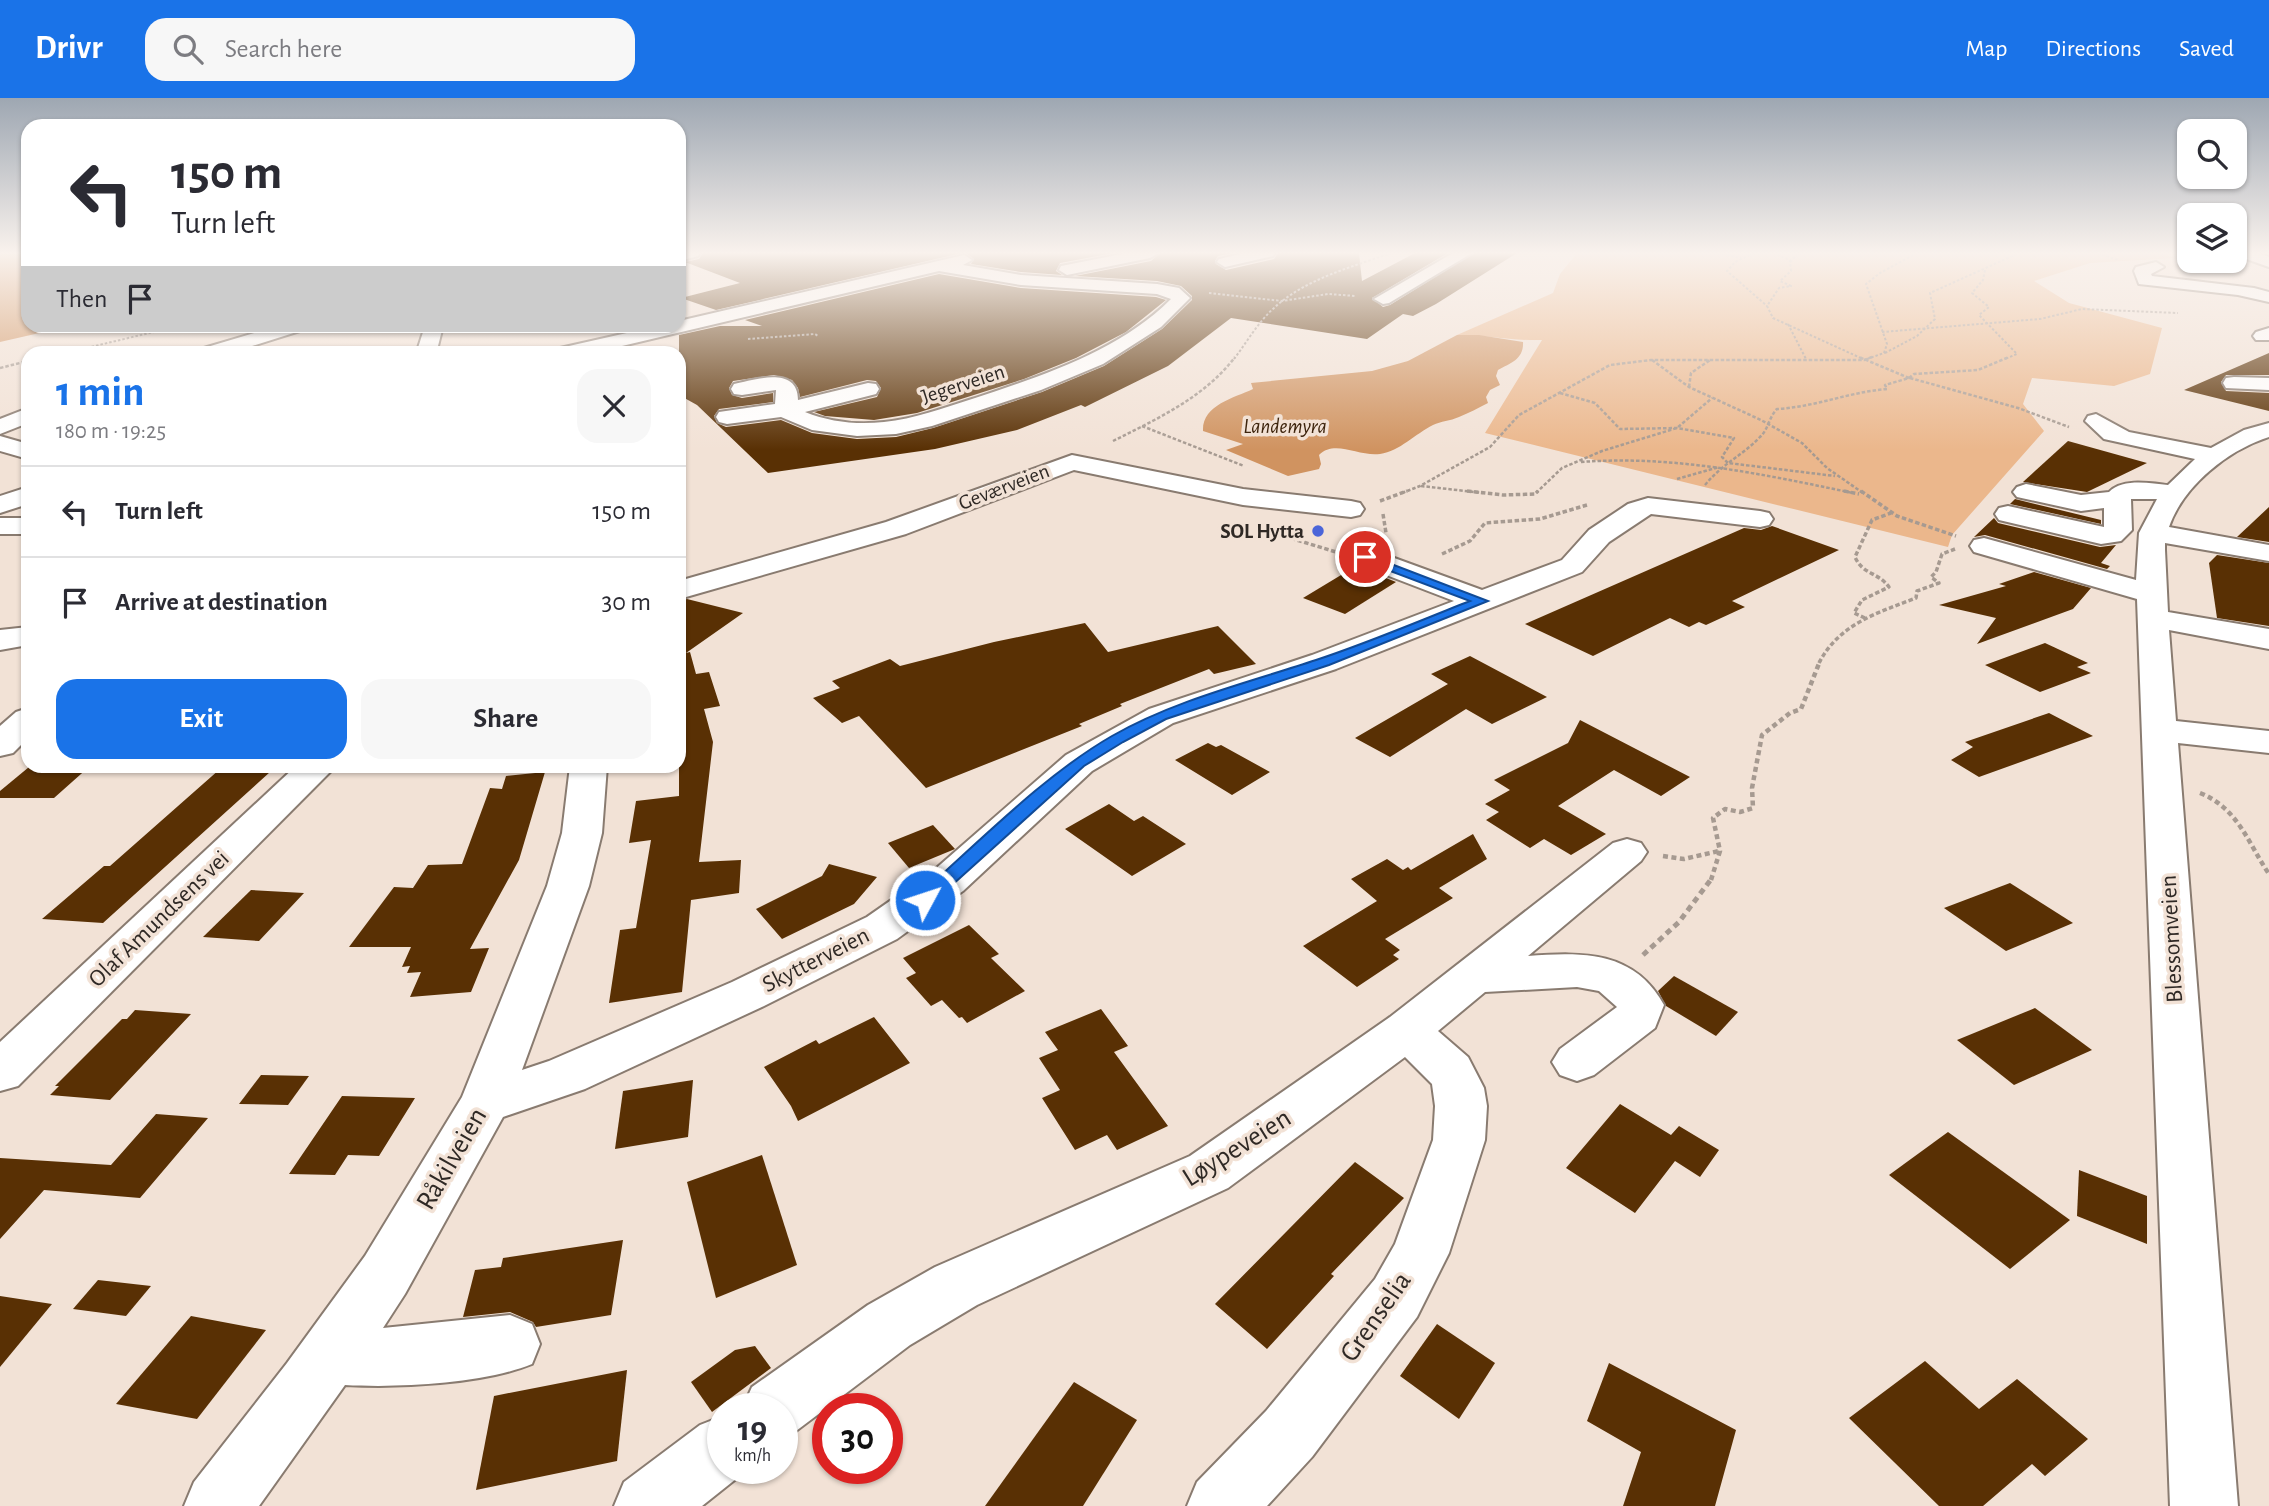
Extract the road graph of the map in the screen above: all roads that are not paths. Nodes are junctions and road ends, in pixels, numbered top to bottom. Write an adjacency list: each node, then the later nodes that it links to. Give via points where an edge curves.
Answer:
1 (710, 319): 3 (street)
2 (1157, 319): 12 (street, Jegerveien, via 1105,356 940,416 890,428 842,429 814,425)
3 (686, 324)
4 (298, 333): 6 (street)
5 (649, 333): 7 (street)
6 (246, 346)
7 (594, 346)
8 (2267, 381): 9 (street)
9 (2234, 383)
10 (742, 389): 12 (street, via 781,383 789,399)
11 (867, 389): 12 (street)
12 (785, 410): 13 (street)
13 (727, 417)
14 (21, 418): 15 (street)
15 (0, 427)
16 (2158, 428): 20 (street, via 2117,436)
17 (2269, 430): 20 (street, via 2246,436)
18 (0, 443): 19 (street)
19 (21, 452)
20 (2214, 456): 24 (street)
21 (21, 457): 22 (street)
22 (0, 468)
23 (2026, 492): 25 (street, via 2081,503)
24 (2174, 494): 25 (street, via 2124,491); 32 (street)
25 (2117, 499): 32 (street, via 2118,530 2111,535 1999,530)
26 (21, 505): 29 (street)
27 (1351, 509): 33 (street, Geværveien, via 1243,497 1072,462 896,528)
28 (1760, 519): 34 (street, Skytterveien, via 1648,506 1599,536 1572,566)
29 (9, 523)
30 (2267, 554): 32 (street)
31 (1365, 557): 34 (street)
32 (2151, 578): 36 (street); 39 (street, Blessomveien)
33 (686, 588)
34 (1482, 601): 49 (street, Skytterveien, via 1324,662 1161,716 1079,763 948,881 882,928 567,1076)
35 (21, 637): 37 (street)
36 (2269, 639)
37 (0, 640)
38 (21, 726): 41 (street)
39 (2158, 729): 40 (street); 57 (street, Blessomveien)
40 (2269, 741)
41 (0, 745)
42 (311, 773): 48 (street, Olaf Amundsens vei)
43 (588, 773): 49 (street, Råkilveien, via 582,833 568,886)
44 (1627, 852): 45 (street, Løypeveien)
45 (1474, 976): 46 (street, Løypeveien); 47 (street, via 1557,971 1611,977 1630,989 1641,1005 1638,1016)
46 (1408, 1030): 52 (street, Løypeveien, via 1209,1172 956,1286 889,1325); 56 (street, Grenselia, via 1450,1071 1461,1106 1459,1140 1420,1253 1396,1298 1289,1434)
47 (1577, 1062)
48 (0, 1072)
49 (485, 1103): 51 (street, Råkilveien, via 385,1275)
50 (510, 1344): 51 (street, via 388,1358)
51 (329, 1355): 54 (street, Råkilveien)
52 (796, 1393)
53 (707, 1460): 55 (street)
54 (218, 1506)
55 (648, 1506)
56 (1221, 1506)
57 (2204, 1506)

